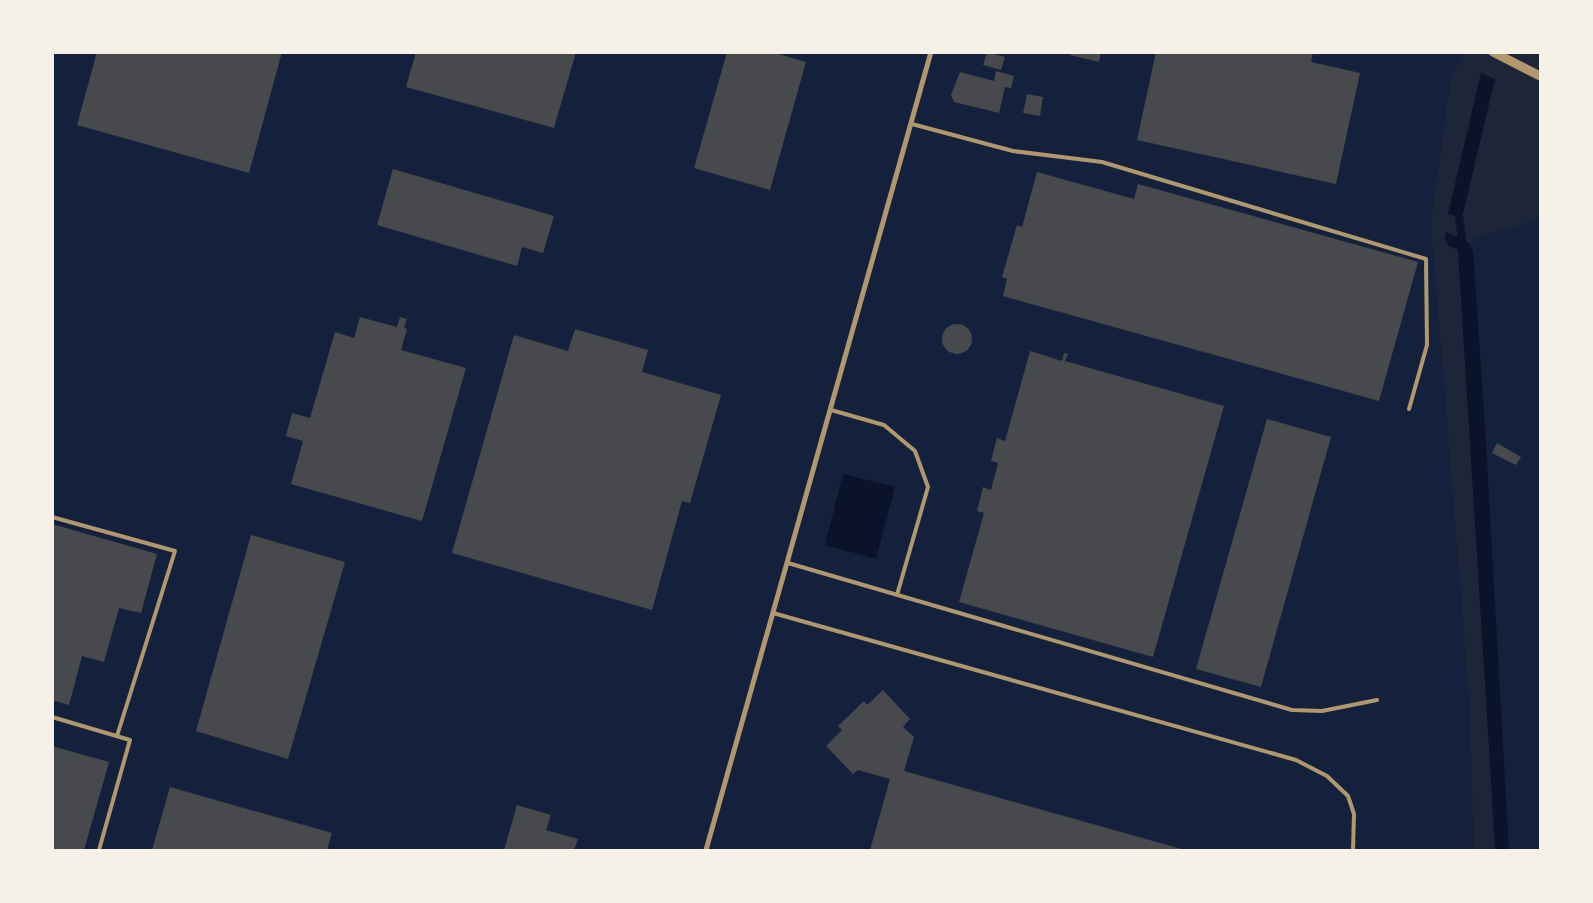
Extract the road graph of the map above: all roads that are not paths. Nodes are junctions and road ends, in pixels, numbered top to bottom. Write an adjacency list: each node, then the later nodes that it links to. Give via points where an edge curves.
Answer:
1 (931, 52): 4 (street)
2 (1492, 52): 3 (street)
3 (1540, 76)
4 (912, 124): 5 (lane, via 1013,151 1102,162 1426,259 1428,345); 6 (street)
5 (1408, 409)
6 (830, 410): 8 (street); 9 (lane, via 884,425 915,451 928,487)
7 (52, 517): 13 (lane, via 175,551)
8 (788, 563): 9 (lane); 10 (street)
9 (897, 595): 11 (lane, via 1292,710 1322,712)
10 (773, 613): 15 (street); 16 (lane, via 1296,760 1326,776 1348,796 1354,814)
11 (1377, 700)
12 (52, 717): 13 (lane)
13 (117, 736): 14 (lane, via 130,740)
14 (100, 850)
15 (706, 850)
16 (1353, 850)

